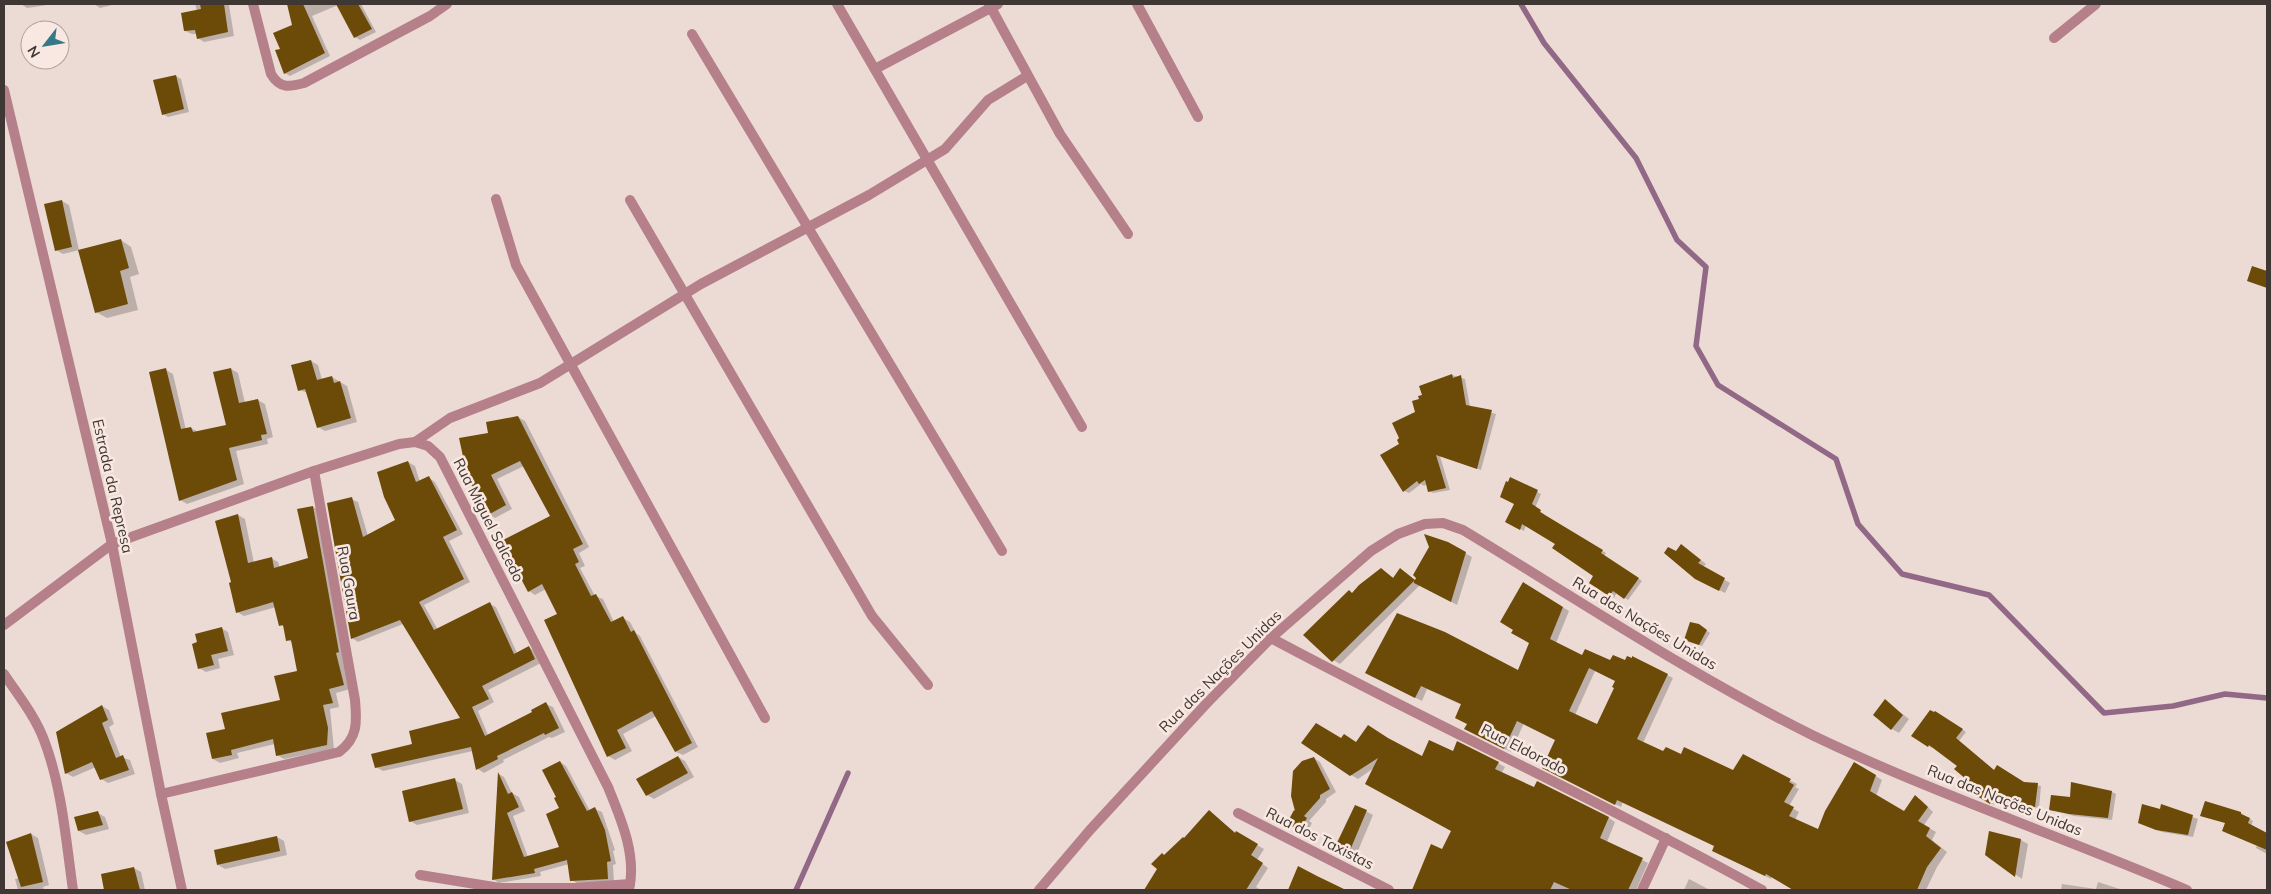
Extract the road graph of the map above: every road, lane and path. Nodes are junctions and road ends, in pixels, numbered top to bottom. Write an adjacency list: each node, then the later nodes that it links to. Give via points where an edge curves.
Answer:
1 (253, 4): 2 (street, via 270,74 276,83 288,87 313,78)
2 (447, 4)
3 (837, 4): 9 (street)
4 (1137, 4): 12 (street)
5 (2096, 4): 8 (street)
6 (992, 5): 9 (street); 10 (street)
7 (692, 34): 16 (street)
8 (2054, 38)
9 (875, 69): 13 (street)
10 (1027, 76): 13 (street, via 988,100 945,149); 17 (street, via 1060,134)
11 (4, 90): 23 (street, Estrada da Represa)
12 (1198, 117)
13 (927, 160): 16 (street); 20 (street)
14 (496, 199): 19 (street, via 516,265)
15 (630, 200): 18 (street)
16 (808, 227): 18 (street); 24 (street)
17 (1128, 234)
18 (684, 294): 19 (street); 28 (street, via 872,616)
19 (570, 365): 21 (street, via 540,383 450,418); 29 (street)
20 (1082, 427)
21 (415, 442): 22 (street); 34 (street, Rua Miguel Salcedo, via 428,446 440,457 608,787 624,826 630,859)
22 (314, 471): 23 (street); 30 (street, Rua Gaura, via 355,700 357,722 354,736 339,752)
23 (112, 544): 25 (street); 30 (street, Estrada da Represa)
24 (1002, 551)
25 (4, 625)
26 (1271, 638): 32 (street, Rua Eldorado); 37 (street, Rua das Nações Unidas, via 1153,761); 41 (street, Rua das Nações Unidas, via 1370,551 1398,534 1425,524 1443,522 1463,530 1732,692 1814,735 1975,805)
27 (4, 674): 35 (street, via 26,706 46,745)
28 (928, 686)
29 (765, 718)
30 (161, 794): 36 (street, Estrada da Represa)
31 (1238, 813): 38 (street, Rua dos Taxistas)
32 (1666, 838): 39 (street); 40 (street, Rua Eldorado)
33 (420, 875): 34 (street, via 500,888)
34 (630, 887)
35 (73, 890)
36 (182, 890)
37 (1039, 890)
38 (1389, 890)
39 (1642, 890)
40 (1762, 890)
41 (2187, 890)

